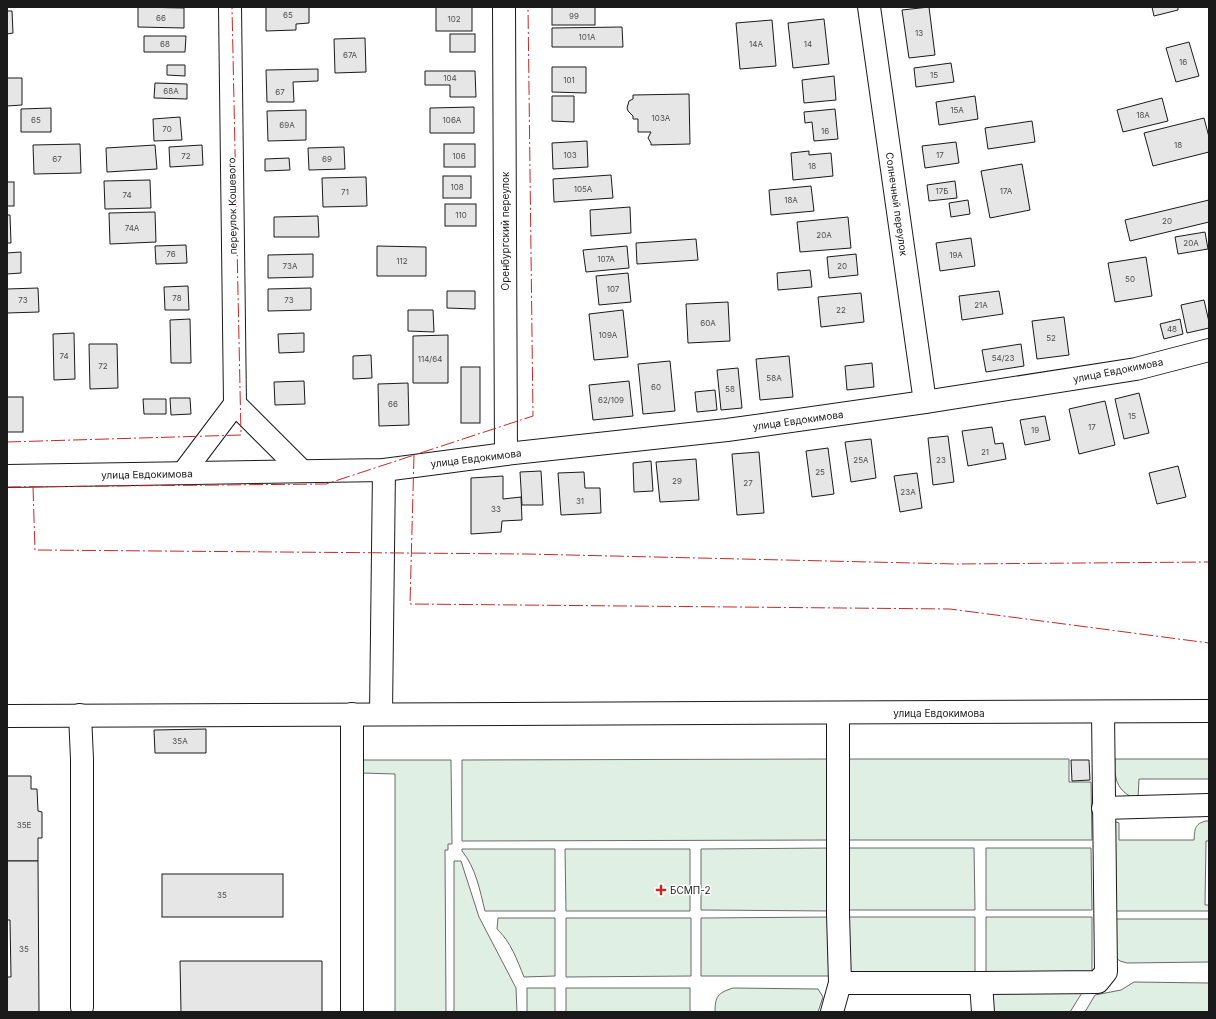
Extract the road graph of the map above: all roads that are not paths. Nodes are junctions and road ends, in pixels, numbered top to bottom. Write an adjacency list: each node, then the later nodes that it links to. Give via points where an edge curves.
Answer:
1 (230, 7): 6 (street, переулок Кошевого)
2 (504, 7): 7 (street, Оренбургский переулок)
3 (869, 7): 5 (street, Солнечный переулок)
4 (1209, 350): 5 (street, улица Евдокимова, via 1136,369)
5 (924, 402): 7 (street, улица Евдокимова, via 727,430)
6 (234, 404): 9 (street); 10 (street)
7 (506, 454): 8 (street, улица Евдокимова)
8 (384, 470): 9 (street, улица Евдокимова); 16 (street)
9 (302, 471): 10 (street, улица Евдокимова)
10 (183, 473): 11 (street, улица Евдокимова)
11 (7, 476)
12 (1209, 711): 13 (street, улица Евдокимова)
13 (1103, 712): 14 (street, улица Евдокимова); 20 (street)
14 (838, 713): 16 (street, улица Евдокимова); 21 (street)
15 (352, 714): 16 (street, улица Евдокимова); 17 (street, улица Евдокимова); 24 (street)
16 (381, 714)
17 (80, 715): 18 (street, улица Евдокимова); 23 (street)
18 (7, 716)
19 (1209, 805): 20 (street)
20 (1103, 808): 22 (street, via 1106,972 1098,982)
21 (840, 983): 22 (street); 25 (street)
22 (981, 983): 26 (street)
23 (82, 1007)
24 (352, 1012)
25 (832, 1012)
26 (983, 1012)

